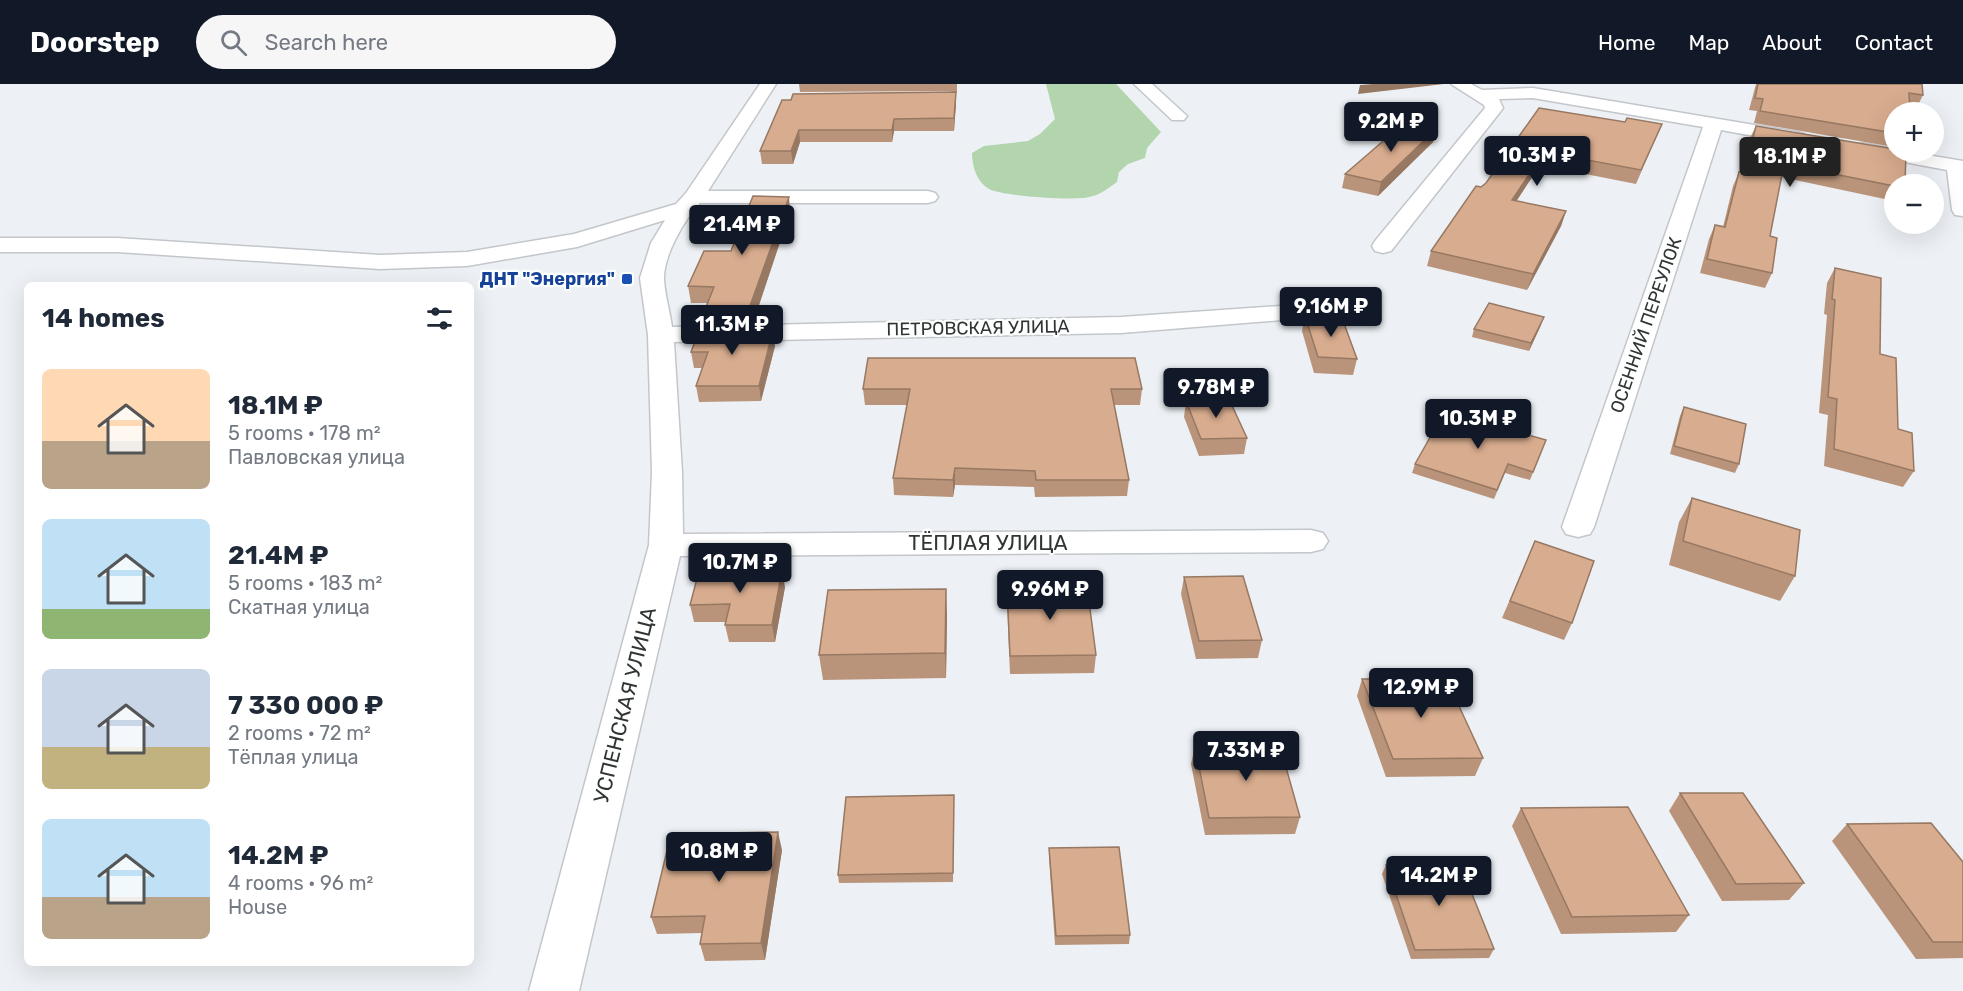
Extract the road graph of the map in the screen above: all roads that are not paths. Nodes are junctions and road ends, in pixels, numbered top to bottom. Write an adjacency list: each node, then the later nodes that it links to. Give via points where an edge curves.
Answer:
1 (1142, 84): 6 (street)
2 (1459, 84): 4 (street)
3 (763, 92): 5 (street); 12 (street, УСПЕНСКАЯ УЛИЦА)
4 (1482, 95): 7 (street, via 1533,93); 15 (street, via 1494,108)
5 (782, 99)
6 (1178, 116)
7 (1714, 123): 8 (street); 18 (street, ОСЕННИЙ ПЕРЕУЛОК)
8 (1818, 141)
9 (1841, 145): 10 (street)
10 (1959, 166): 13 (street)
11 (928, 197): 12 (street)
12 (689, 203): 14 (street, via 577,240 467,259 380,262 117,245); 17 (street, УСПЕНСКАЯ УЛИЦА, via 662,243 652,278)
13 (1963, 210)
14 (0, 245)
15 (1383, 246)
16 (1295, 312): 17 (street, ПЕТРОВСКАЯ УЛИЦА, via 1121,325)
17 (661, 335): 20 (street, УСПЕНСКАЯ УЛИЦА, via 668,472)
18 (1578, 527)
19 (1311, 541): 20 (street, ТЁПЛАЯ УЛИЦА)
20 (666, 545): 21 (street, УСПЕНСКАЯ УЛИЦА)
21 (554, 991)

